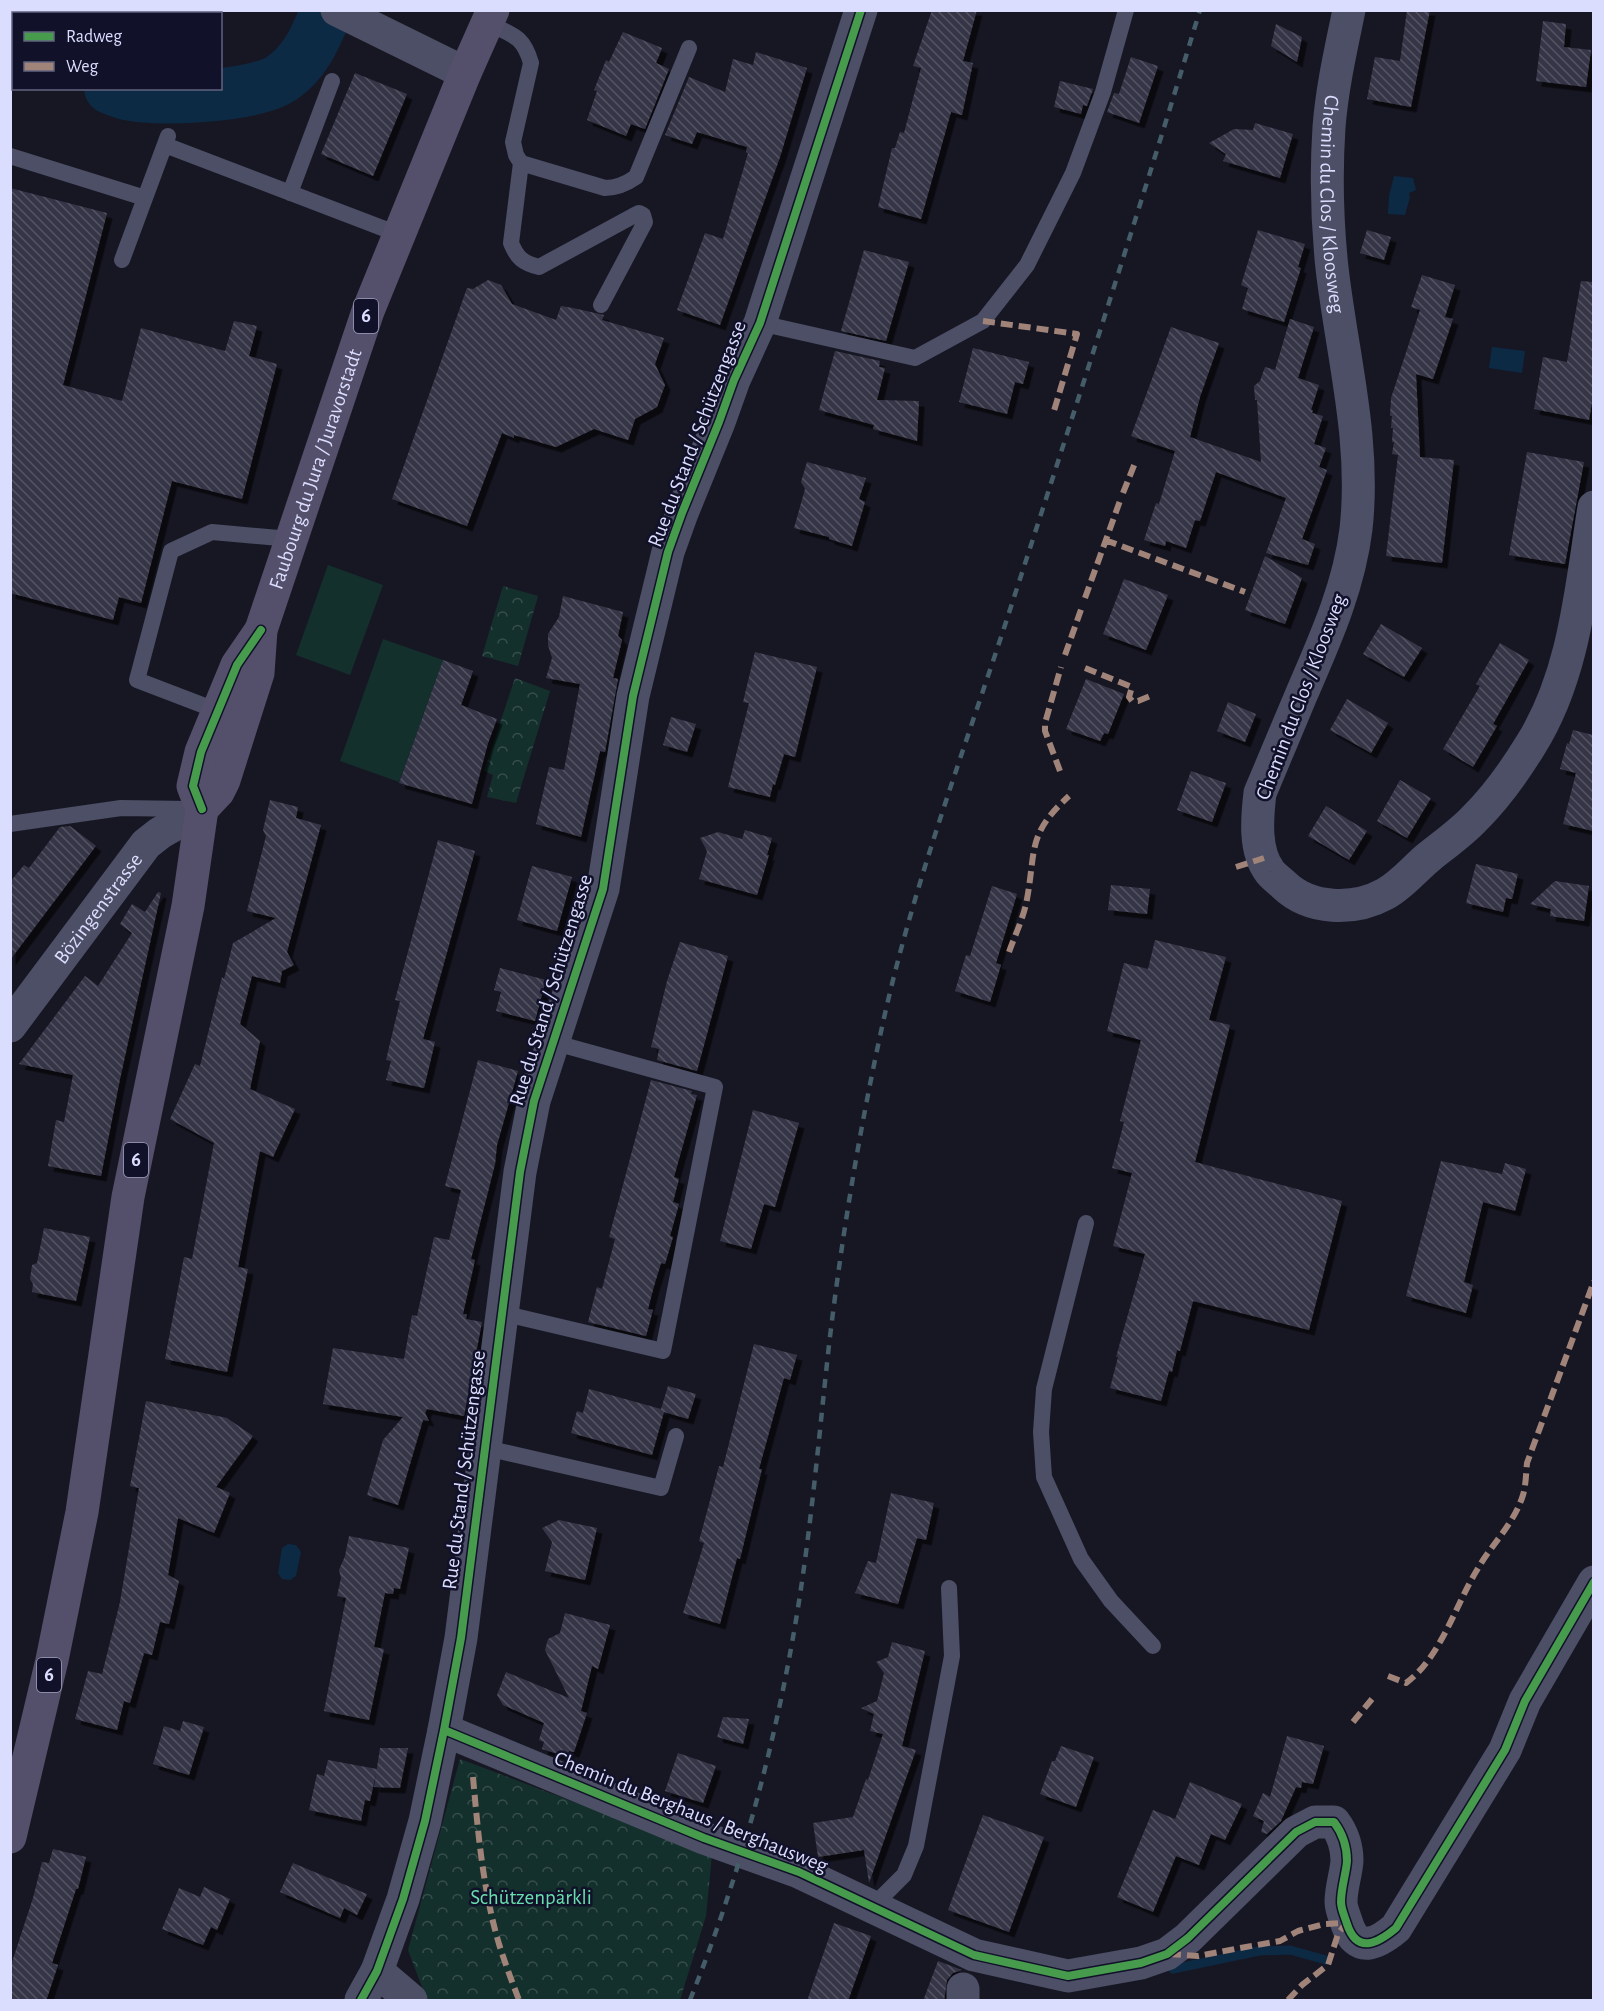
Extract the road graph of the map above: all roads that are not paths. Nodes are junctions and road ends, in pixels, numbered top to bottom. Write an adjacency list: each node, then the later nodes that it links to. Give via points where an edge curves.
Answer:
1 (861, 10): 16 (street, Rue du Stand / Schützengasse)
2 (1126, 10): 16 (lane, via 1103,92 1073,173 1027,265 984,321 915,358)
3 (1349, 10): 17 (street, Chemin du Clos / Kloosweg, via 1329,126 1328,191 1332,268 1350,379 1359,487 1356,530 1336,614 1260,793 1257,817 1264,858 1270,872 1289,890 1317,903 1341,906 1385,895 1474,820 1503,788 1532,744 1557,692 1575,633)
4 (341, 12): 7 (street)
5 (490, 17): 7 (main road, Faubourg du Jura / Juravorstadt / 6); 10 (lane, via 520,39 531,63 513,142)
6 (689, 48): 10 (lane, via 632,180 605,188)
7 (465, 73): 13 (main road, Faubourg du Jura / Juravorstadt / 6)
8 (332, 81): 11 (lane)
9 (10, 156): 12 (lane)
10 (521, 163): 15 (lane, via 511,243 524,264 539,267 639,213 643,216 645,222)
11 (290, 193): 12 (lane, via 167,141); 13 (lane)
12 (146, 198): 14 (lane)
13 (398, 234): 18 (main road, Faubourg du Jura / Juravorstadt / 6)
14 (122, 260)
15 (601, 306)
16 (760, 323): 24 (street, Rue du Stand / Schützengasse, via 668,552 633,696 603,889)
17 (1593, 507)
18 (290, 539): 19 (main road, Faubourg du Jura / Juravorstadt / 6); 20 (lane, via 212,532 171,551 137,680)
19 (261, 630): 20 (main road, Faubourg du Jura / Juravorstadt / 6, via 237,665); 21 (main road, Faubourg du Jura / Juravorstadt / 6, via 258,673 224,780)
20 (218, 711): 21 (main road, Faubourg du Jura / Juravorstadt / 6, via 201,752 193,786)
21 (202, 809): 22 (lane, via 121,808); 23 (street, Bözingenstrasse, via 146,844); 33 (main road, 6, via 188,906 128,1197 82,1512)
22 (10, 824)
23 (10, 1026)
24 (552, 1042): 26 (street, Rue du Stand / Schützengasse, via 534,1101 520,1172); 26 (lane, via 716,1087 663,1351)
25 (1086, 1223): 31 (lane, via 1044,1389 1044,1477 1081,1559 1111,1601)
26 (502, 1313): 28 (street, Rue du Stand / Schützengasse)
27 (676, 1436): 28 (lane, via 661,1488)
28 (486, 1448): 32 (street, Rue du Stand / Schützengasse, via 461,1638)
29 (1593, 1582): 34 (street, Chemin du Berghaus / Berghausweg, via 1525,1701 1505,1750 1396,1928 1384,1938 1363,1944 1351,1935 1341,1903 1347,1861 1345,1840 1334,1822 1329,1821 1315,1822 1296,1832 1188,1938 1167,1954 1141,1963 1068,1976 974,1955)
30 (949, 1588): 34 (lane, via 952,1656 916,1846 904,1875)
31 (1153, 1646)
32 (444, 1730): 34 (street, Chemin du Berghaus / Berghausweg, via 704,1838 799,1872); 35 (street, Rue du Stand / Schützengasse, via 425,1821)
33 (10, 1837)
34 (871, 1908)
35 (377, 1971): 36 (street, Rue du Stand / Schützengasse); 37 (street)
36 (361, 2001)
37 (411, 2001)

